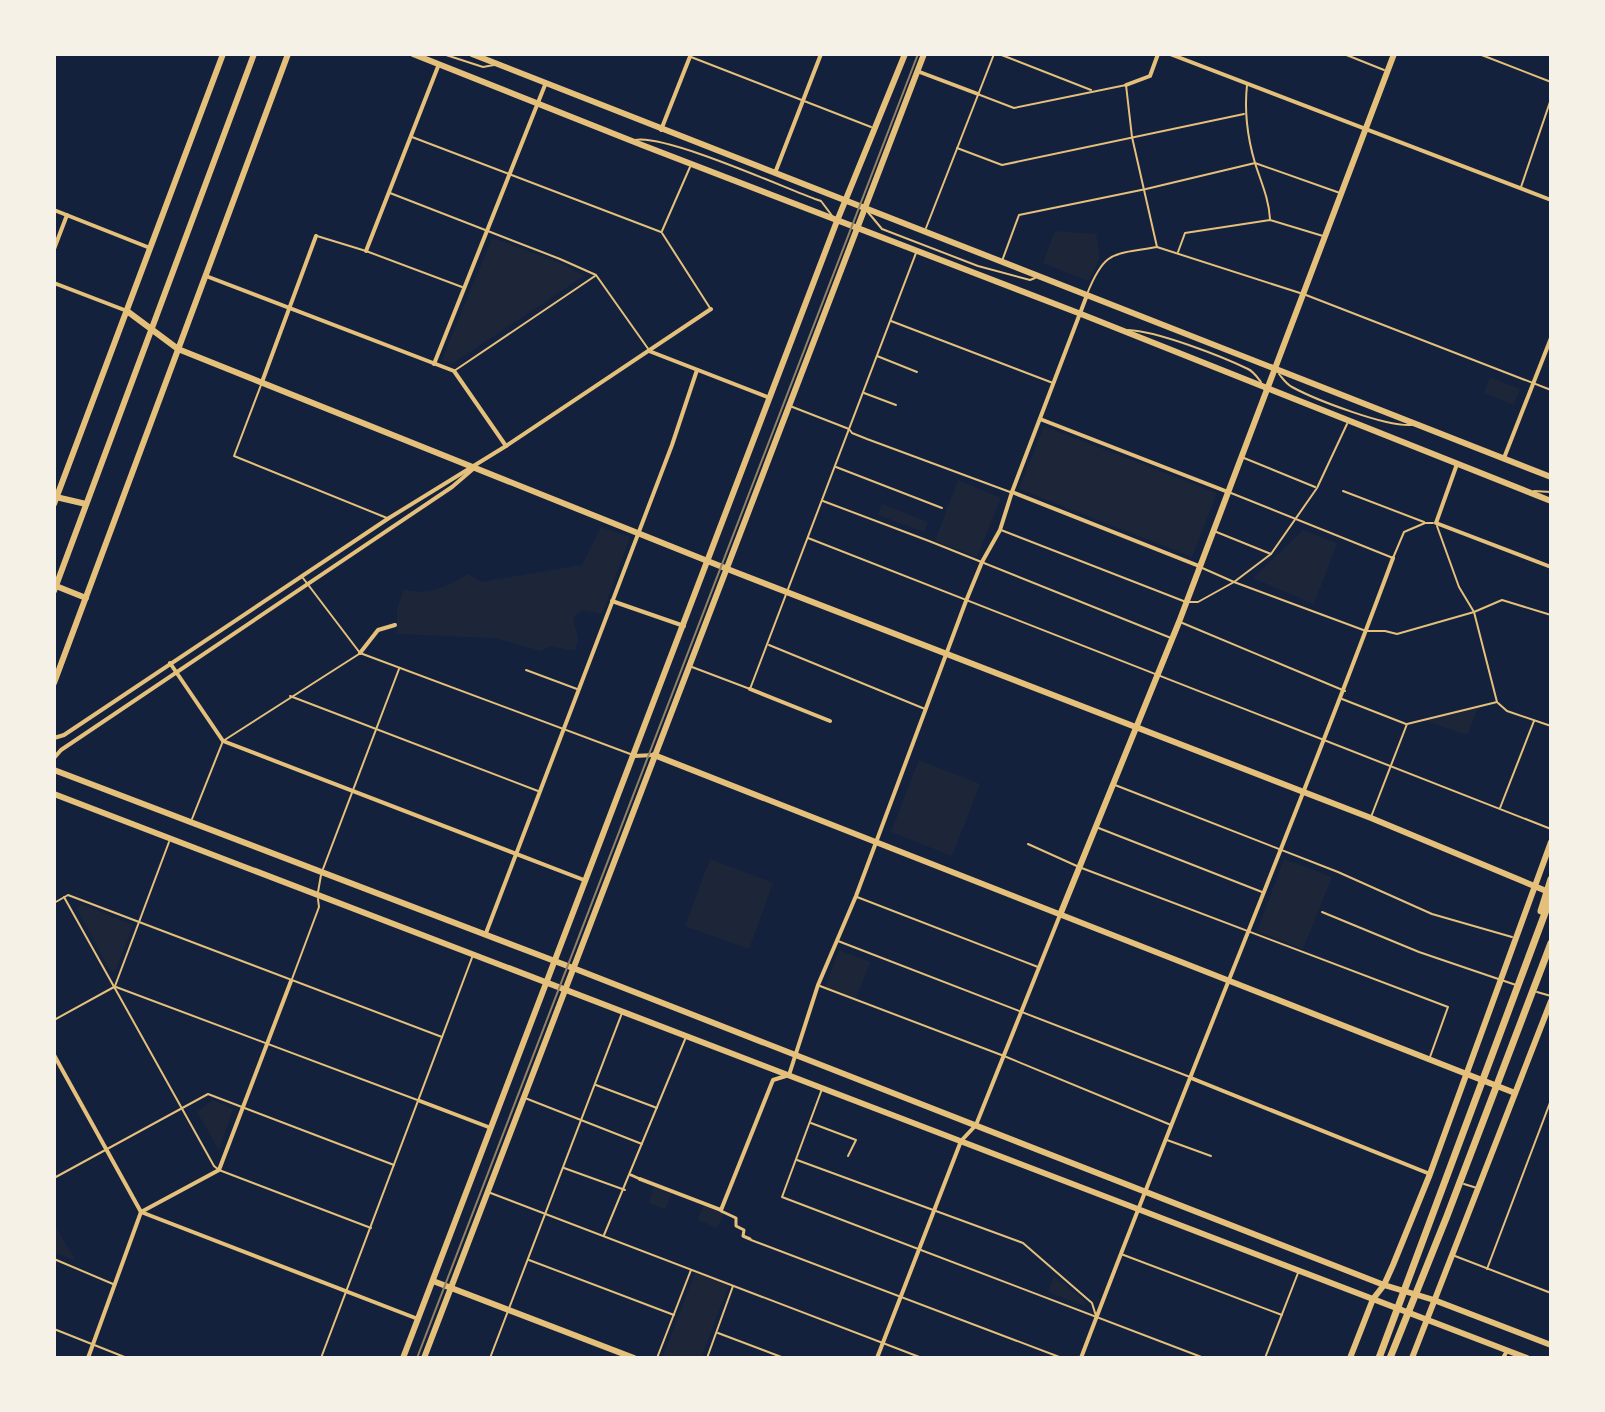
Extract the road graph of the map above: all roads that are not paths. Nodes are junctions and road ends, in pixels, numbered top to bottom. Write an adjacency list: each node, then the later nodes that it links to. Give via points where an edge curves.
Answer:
1 (223, 54): 61 (street)
2 (254, 54): 79 (street)
3 (288, 54): 68 (street)
4 (413, 54): 18 (street)
5 (443, 54): 19 (lane, via 483,67)
6 (472, 54): 19 (street)
7 (821, 54): 29 (street)
8 (905, 54): 33 (street)
9 (924, 54): 20 (street)
10 (994, 54): 27 (lane)
11 (999, 54): 26 (lane)
12 (1158, 54): 25 (street, via 1150,76)
13 (1170, 54): 23 (street)
14 (1344, 54): 21 (lane)
15 (1394, 54): 21 (street)
16 (1479, 54): 22 (lane)
17 (690, 55): 29 (lane); 34 (street)
18 (439, 64): 30 (street); 35 (street)
19 (496, 65): 24 (street)
20 (917, 71): 27 (street); 49 (street)
21 (1387, 71): 32 (street)
22 (1551, 82)
23 (1247, 84): 31 (lane); 32 (street)
24 (545, 85): 30 (street); 34 (street)
25 (1126, 85): 26 (lane); 36 (lane)
26 (1094, 91): 27 (lane, via 1014,108)
27 (978, 94): 38 (lane)
28 (1551, 99): 43 (lane)
29 (803, 100): 33 (lane); 41 (street)
30 (537, 103): 37 (street); 42 (street)
31 (1244, 114): 36 (lane); 39 (lane)
32 (1365, 127): 43 (street); 46 (street)
33 (876, 129): 48 (street)
34 (661, 130): 41 (street)
35 (410, 137): 42 (lane); 45 (street)
36 (1132, 137): 38 (lane, via 1002,165); 44 (lane)
37 (633, 140): 40 (street); 53 (lane, via 645,138 690,151 821,201)
38 (957, 148): 57 (lane)
39 (1255, 163): 44 (lane); 46 (lane); 52 (lane)
40 (691, 164): 53 (street); 56 (lane)
41 (775, 173): 48 (street)
42 (508, 174): 55 (street); 56 (lane)
43 (1521, 188): 47 (street)
44 (1146, 189): 60 (lane); 66 (lane, via 1019,215)
45 (389, 193): 55 (lane); 63 (street)
46 (1340, 193): 59 (street)
47 (1551, 200)
48 (847, 202): 49 (street); 53 (street)
49 (864, 208): 54 (street); 57 (street); 69 (lane, via 882,229 978,266 1030,280)
50 (54, 210): 51 (street)
51 (67, 215): 61 (street); 62 (street)
52 (1270, 220): 59 (lane); 65 (lane, via 1185,233)
53 (837, 221): 54 (street); 96 (street)
54 (857, 229): 64 (street); 97 (street)
55 (487, 231): 67 (lane); 71 (street)
56 (661, 232): 75 (lane)
57 (925, 232): 66 (street)
58 (316, 236): 63 (lane); 74 (street)
59 (1324, 237): 72 (street)
60 (1157, 247): 65 (lane); 73 (lane, via 1103,260)
61 (150, 248): 76 (street)
62 (54, 249)
63 (366, 251): 71 (lane)
64 (916, 252): 77 (street); 78 (lane)
65 (1178, 253): 72 (lane)
66 (1002, 262): 69 (street)
67 (596, 275): 83 (lane); 88 (lane)
68 (206, 276): 74 (street); 82 (street)
69 (1040, 277): 73 (street)
70 (54, 283): 76 (street)
71 (464, 288): 85 (street)
72 (1303, 294): 86 (street); 92 (lane)
73 (1087, 295): 77 (street); 86 (street)
74 (289, 308): 85 (street); 90 (street)
75 (711, 309): 83 (street)
76 (127, 311): 79 (street); 116 (street)
77 (1081, 314): 80 (street); 91 (street)
78 (890, 321): 84 (lane); 91 (lane)
79 (151, 329): 82 (street); 119 (street)
80 (1123, 330): 93 (street); 93 (lane, via 1163,338 1252,371)
81 (1551, 338): 92 (street)
82 (178, 349): 90 (street); 141 (street)
83 (649, 351): 87 (street); 103 (street)
84 (877, 356): 89 (lane); 95 (lane)
85 (434, 364): 88 (street)
86 (1274, 368): 93 (street); 101 (street); 101 (lane, via 1288,386 1403,426)
87 (697, 370): 96 (street); 127 (street)
88 (454, 371): 103 (street)
89 (917, 372)
90 (262, 382): 107 (street); 121 (lane, via 234,456)
91 (1055, 383): 99 (street)
92 (1534, 383): 94 (lane); 105 (street)
93 (1266, 389): 100 (street); 104 (street)
94 (1551, 390)
95 (863, 393): 98 (lane); 102 (lane)
96 (771, 399): 131 (street)
97 (788, 405): 102 (lane); 135 (street)
98 (896, 405)
99 (1040, 419): 112 (street); 113 (street)
100 (1348, 420): 106 (street); 110 (lane)
101 (1417, 425): 105 (street)
102 (849, 429): 108 (lane); 112 (lane)
103 (506, 446): 107 (street)
104 (1241, 457): 110 (lane); 113 (street)
105 (1504, 458): 109 (street)
106 (1458, 462): 114 (street); 124 (street)
107 (474, 467): 121 (street); 127 (street); 138 (street)
108 (835, 467): 117 (lane); 120 (lane)
109 (1551, 477)
110 (1317, 488): 122 (lane)
111 (1343, 491): 123 (lane)
112 (1012, 492): 125 (street); 133 (street)
113 (1228, 492): 122 (lane); 126 (street)
114 (1533, 492): 115 (lane); 118 (street)
115 (1551, 492)
116 (55, 499): 119 (street)
117 (822, 501): 128 (lane); 132 (lane)
118 (1551, 501)
119 (86, 504): 139 (street)
120 (942, 508)
121 (389, 518): 136 (street)
122 (1297, 519): 129 (lane); 130 (lane)
123 (1425, 523): 124 (lane); 130 (lane, via 1404,532)
124 (1436, 523): 134 (street); 145 (lane)
125 (1000, 530): 132 (street); 144 (lane)
126 (1213, 530): 129 (lane); 133 (street)
127 (639, 532): 131 (street); 142 (street)
128 (808, 538): 140 (lane); 143 (lane)
129 (1271, 554): 137 (lane)
130 (1393, 558): 150 (street)
131 (709, 561): 135 (street); 149 (street)
132 (982, 562): 143 (street); 151 (lane)
133 (1199, 566): 137 (lane); 144 (street)
134 (1551, 567)
135 (726, 568): 140 (street); 156 (street)
136 (302, 577): 138 (lane); 155 (street)
137 (1234, 582): 144 (lane, via 1198,602); 150 (lane)
138 (308, 584): 153 (lane); 159 (street)
139 (55, 589): 141 (street)
140 (788, 591): 152 (lane); 154 (street)
141 (86, 598): 161 (street)
142 (612, 601): 149 (street); 162 (street)
143 (966, 601): 154 (street); 160 (lane)
144 (1186, 602): 147 (street)
145 (1474, 612): 146 (lane, via 1502,600); 150 (lane, via 1397,634); 167 (lane)
146 (1551, 615)
147 (1179, 622): 151 (street); 164 (lane)
148 (395, 625): 153 (street, via 378,630)
149 (684, 626): 181 (street)
150 (1366, 631): 164 (street)
151 (1172, 638): 160 (street)
152 (769, 645): 163 (lane); 168 (lane)
153 (360, 653): 157 (lane); 165 (lane)
154 (947, 653): 168 (street); 174 (street)
155 (170, 663): 159 (street); 176 (street)
156 (688, 666): 163 (lane); 179 (street)
157 (399, 668): 173 (lane); 175 (lane)
158 (526, 670): 162 (lane)
159 (177, 672): 178 (street); 180 (street)
160 (1157, 675): 174 (street); 177 (lane)
161 (54, 683)
162 (579, 689): 175 (street)
163 (750, 689): 169 (street)
164 (1345, 691): 166 (street)
165 (290, 696): 173 (lane); 178 (lane)
166 (1342, 699): 171 (lane); 177 (street)
167 (1497, 702): 170 (lane); 171 (lane)
168 (926, 709): 195 (street)
169 (830, 721)
170 (1534, 721): 172 (lane); 189 (lane)
171 (1407, 724): 182 (lane)
172 (1551, 726)
173 (378, 728): 185 (lane); 186 (lane)
174 (1134, 728): 184 (street); 187 (street)
175 (562, 729): 181 (lane); 186 (street)
176 (54, 738)
177 (1324, 739): 182 (lane); 187 (street)
178 (223, 741): 185 (street); 191 (lane)
179 (654, 755): 181 (street); 195 (street); 223 (street)
180 (54, 756)
181 (634, 756): 203 (street)
182 (1391, 765): 189 (lane); 190 (lane)
183 (54, 768): 191 (street)
184 (1112, 784): 192 (street); 198 (lane)
185 (354, 791): 199 (street); 201 (lane)
186 (539, 792): 199 (street)
187 (1302, 793): 190 (street); 198 (street)
188 (54, 794): 194 (street)
189 (1500, 808): 193 (lane)
190 (1371, 818): 204 (street)
191 (191, 823): 201 (street)
192 (1095, 827): 200 (street); 205 (lane)
193 (1551, 829)
194 (170, 838): 206 (street); 213 (lane)
195 (874, 841): 208 (street); 212 (street)
196 (1551, 842): 204 (street)
197 (1028, 844): 200 (lane)
198 (1279, 851): 205 (street); 216 (lane, via 1432,914)
199 (516, 854): 203 (street); 215 (street)
200 (1079, 867): 212 (street); 214 (lane)
201 (322, 872): 206 (lane); 215 (street)
202 (1551, 879): 217 (highway)
203 (587, 880): 221 (street)
204 (1535, 886): 207 (street); 216 (street)
205 (1263, 893): 214 (street)
206 (317, 894): 220 (street); 226 (lane, via 319,907)
207 (1551, 895): 217 (highway)
208 (856, 896): 218 (street); 222 (lane)
209 (64, 897): 210 (lane); 213 (lane); 229 (lane)
210 (54, 903)
211 (1322, 912): 225 (lane)
212 (1060, 915): 222 (street); 224 (street)
213 (139, 922): 226 (lane); 229 (lane)
214 (1248, 931): 224 (street); 241 (lane, via 1448,1007)
215 (485, 935): 221 (street)
216 (1517, 938): 225 (street)
217 (1535, 938): 333 (highway)
218 (837, 940): 228 (street); 232 (lane)
219 (1551, 943): 334 (highway)
220 (474, 954): 227 (street); 236 (lane)
221 (556, 962): 223 (street); 227 (street)
222 (1039, 967): 232 (street)
223 (573, 968): 230 (street); 239 (street)
224 (1229, 979): 241 (street); 244 (street)
225 (1502, 980): 231 (lane); 242 (street)
226 (291, 981): 236 (lane); 237 (street)
227 (547, 982): 230 (street); 258 (street)
228 (818, 985): 239 (street); 240 (lane)
229 (115, 987): 234 (lane); 237 (lane); 252 (lane)
230 (564, 989): 233 (street); 248 (street)
231 (1551, 999): 247 (street)
232 (1022, 1011): 240 (street); 244 (lane)
233 (623, 1012): 235 (street); 245 (lane)
234 (54, 1020)
235 (687, 1036): 243 (street); 253 (lane)
236 (443, 1038): 250 (lane)
237 (267, 1043): 250 (lane); 251 (street)
238 (54, 1055): 262 (street)
239 (796, 1055): 243 (street); 256 (street)
240 (1004, 1056): 256 (street); 257 (lane)
241 (1430, 1058): 242 (street)
242 (1468, 1073): 247 (street); 269 (street)
243 (789, 1075): 246 (street); 279 (street, via 773,1080)
244 (1191, 1078): 257 (street); 269 (street)
245 (595, 1085): 253 (lane); 254 (lane)
246 (822, 1088): 255 (lane); 260 (street)
247 (1515, 1093): 274 (street)
248 (523, 1097): 254 (lane); 276 (street)
249 (1551, 1100): 292 (lane)
250 (420, 1101): 258 (street); 266 (lane)
251 (243, 1107): 252 (lane, via 208,1094); 266 (lane); 268 (street)
252 (182, 1109): 262 (lane); 268 (lane)
253 (658, 1109): 261 (lane)
254 (581, 1120): 261 (lane); 267 (lane)
255 (809, 1123): 263 (lane, via 856,1140); 265 (lane)
256 (976, 1125): 260 (street); 277 (street)
257 (1172, 1125): 259 (street)
258 (491, 1128): 294 (street)
259 (1166, 1140): 264 (lane); 277 (street)
260 (961, 1141): 278 (street); 280 (street)
261 (643, 1144): 270 (lane)
262 (106, 1151): 272 (lane); 281 (street)
263 (848, 1156)
264 (1211, 1156)
265 (796, 1159): 280 (lane); 286 (lane, via 782,1197)
266 (395, 1165): 283 (lane)
267 (563, 1167): 275 (lane); 282 (lane)
268 (219, 1170): 281 (street); 283 (lane)
269 (1430, 1174): 297 (street)
270 (631, 1175): 273 (street); 275 (lane)
271 (1442, 1177): 274 (lane)
272 (54, 1178)
273 (640, 1179): 279 (street)
274 (1478, 1188): 288 (street)
275 (625, 1190): 284 (lane)
276 (487, 1192): 282 (lane); 298 (street)
277 (1146, 1192): 278 (street); 297 (street)
278 (1138, 1209): 287 (street); 293 (street)
279 (721, 1210): 285 (street, via 736,1218 736,1226)
280 (935, 1210): 286 (street); 307 (lane, via 1023,1243 1092,1303)
281 (141, 1212): 295 (street); 299 (street)
282 (545, 1214): 284 (lane); 290 (lane)
283 (371, 1228): 299 (lane)
284 (603, 1236): 291 (lane)
285 (750, 1239): 301 (lane)
286 (920, 1249): 301 (street); 307 (lane)
287 (1120, 1254): 306 (lane); 307 (street)
288 (1452, 1255): 292 (lane); 303 (street)
289 (54, 1259): 295 (lane)
290 (528, 1259): 304 (lane); 305 (lane)
291 (692, 1269): 296 (lane); 305 (lane)
292 (1487, 1269): 300 (lane)
293 (1299, 1271): 302 (street); 306 (lane)
294 (433, 1281): 298 (street); 308 (street)
295 (114, 1285): 313 (street)
296 (734, 1285): 311 (lane); 312 (lane)
297 (1384, 1285): 302 (street); 303 (street)
298 (451, 1288): 304 (street); 320 (street)
299 (347, 1291): 308 (street); 318 (lane)
300 (1551, 1293)
301 (901, 1296): 312 (street); 328 (lane)
302 (1373, 1299): 309 (street); 332 (street)
303 (1434, 1300): 309 (street); 314 (street)
304 (508, 1310): 321 (lane); 322 (street)
305 (674, 1315): 323 (lane)
306 (1282, 1315): 331 (lane)
307 (1097, 1317): 329 (street); 330 (lane)
308 (418, 1319): 319 (street)
309 (1426, 1320): 315 (street); 335 (street)
310 (54, 1329): 313 (lane)
311 (716, 1333): 324 (lane); 325 (lane)
312 (883, 1343): 326 (street); 327 (lane)
313 (92, 1345): 316 (street); 317 (lane)
314 (1551, 1345)
315 (1507, 1351): 336 (street); 337 (street)
316 (88, 1358)
317 (127, 1358)
318 (321, 1358)
319 (403, 1358)
320 (424, 1358)
321 (490, 1358)
322 (634, 1358)
323 (657, 1358)
324 (707, 1358)
325 (784, 1358)
326 (877, 1358)
327 (922, 1358)
328 (1062, 1358)
329 (1081, 1358)
330 (1204, 1358)
331 (1265, 1358)
332 (1350, 1358)
333 (1378, 1358)
334 (1390, 1358)
335 (1412, 1358)
336 (1503, 1358)
337 (1527, 1358)

